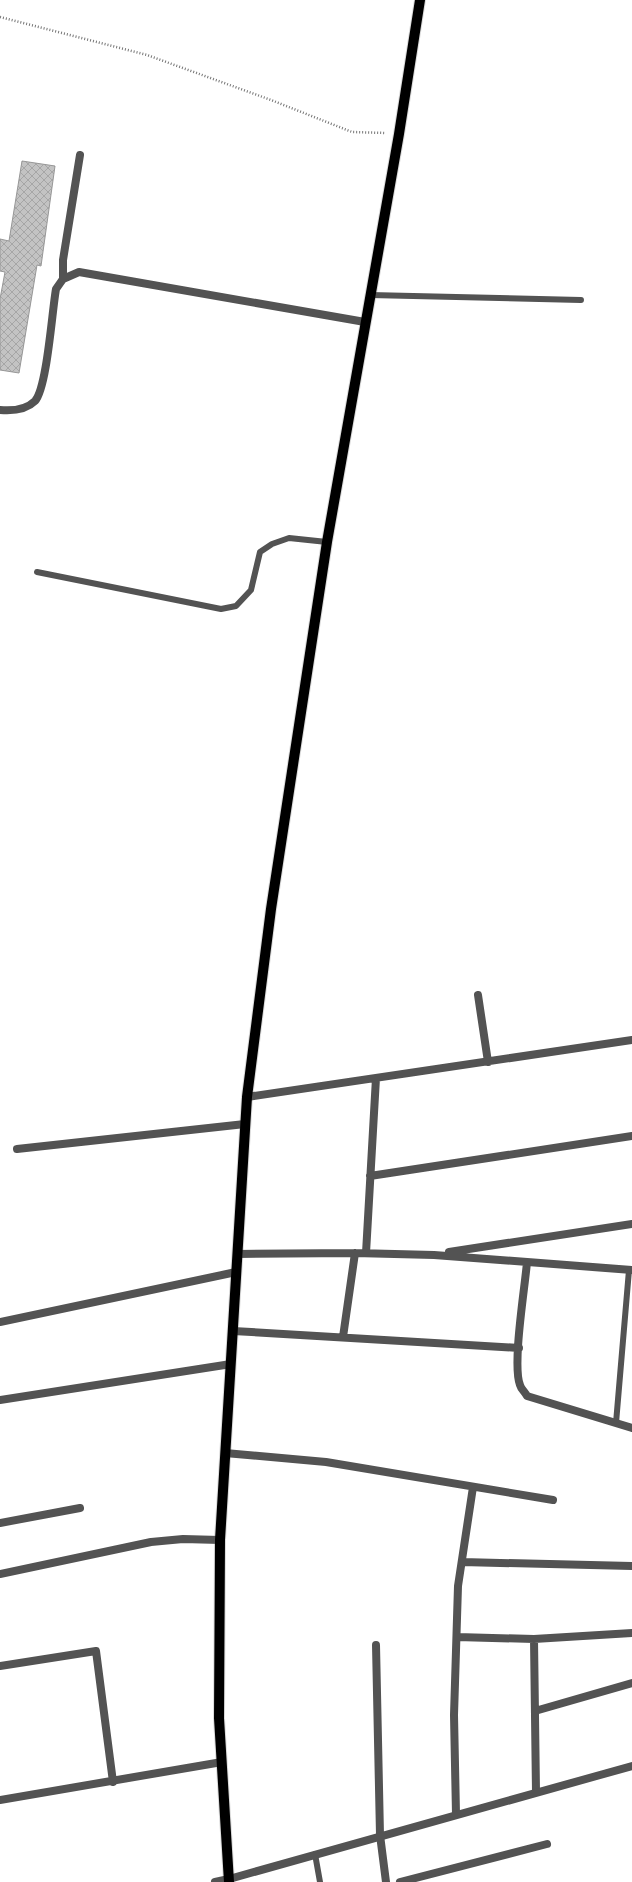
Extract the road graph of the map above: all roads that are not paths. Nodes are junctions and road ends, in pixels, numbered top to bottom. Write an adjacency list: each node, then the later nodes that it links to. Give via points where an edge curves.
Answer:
1 (420, 0): 4 (main road)
2 (80, 156): 3 (street, via 63,260)
3 (63, 279): 6 (street, via 87,272); 7 (street, via 56,289 43,380 38,395 29,406 10,411)
4 (370, 295): 5 (lane); 6 (main road)
5 (581, 300)
6 (365, 322): 8 (main road)
7 (0, 410)
8 (327, 542): 9 (lane, via 289,538 272,544 260,552 251,590 236,606 220,609); 14 (main road, via 272,901)
9 (37, 572)
10 (478, 995): 12 (street)
11 (632, 1040): 12 (street)
12 (488, 1062): 13 (street)
13 (376, 1078): 14 (street); 18 (street)
14 (247, 1097): 15 (main road)
15 (245, 1124): 17 (street); 22 (main road)
16 (632, 1136): 18 (street)
17 (17, 1149)
18 (370, 1176): 21 (street)
19 (632, 1224): 23 (street)
20 (355, 1252): 21 (street); 22 (street); 29 (street)
21 (366, 1253): 23 (street)
22 (237, 1254): 26 (main road)
23 (434, 1255): 24 (street)
24 (527, 1262): 25 (street); 30 (street)
25 (630, 1270): 33 (lane)
26 (236, 1272): 27 (street); 28 (main road)
27 (0, 1322)
28 (233, 1331): 29 (street); 31 (main road)
29 (343, 1337): 30 (street)
30 (519, 1348): 33 (street, via 520,1385 527,1396)
31 (230, 1364): 32 (street); 35 (main road)
32 (0, 1400)
33 (616, 1423): 34 (street)
34 (632, 1428)
35 (225, 1453): 36 (street, via 326,1462); 40 (main road)
36 (473, 1487): 37 (street); 41 (street)
37 (553, 1500)
38 (80, 1508): 39 (street)
39 (0, 1523)
40 (220, 1540): 43 (street, via 183,1539 151,1542); 51 (main road, via 219,1718)
41 (462, 1562): 42 (street); 45 (street, via 458,1586)
42 (632, 1566)
43 (0, 1574)
44 (632, 1633): 46 (street)
45 (457, 1637): 46 (street); 56 (street, via 454,1715)
46 (534, 1638): 50 (street)
47 (376, 1645): 57 (street)
48 (0, 1666): 53 (street, via 96,1651)
49 (632, 1682): 50 (street)
50 (535, 1711): 54 (street)
51 (222, 1762): 53 (street); 60 (main road)
52 (632, 1766): 54 (street)
53 (113, 1782): 55 (street)
54 (536, 1792): 56 (street)
55 (0, 1800)
56 (456, 1814): 57 (street)
57 (380, 1836): 59 (street); 63 (street)
58 (547, 1844): 64 (street)
59 (316, 1854): 60 (street); 62 (lane)
60 (229, 1880): 61 (street)
61 (215, 1882)
62 (320, 1882)
63 (386, 1882)
64 (400, 1882)

